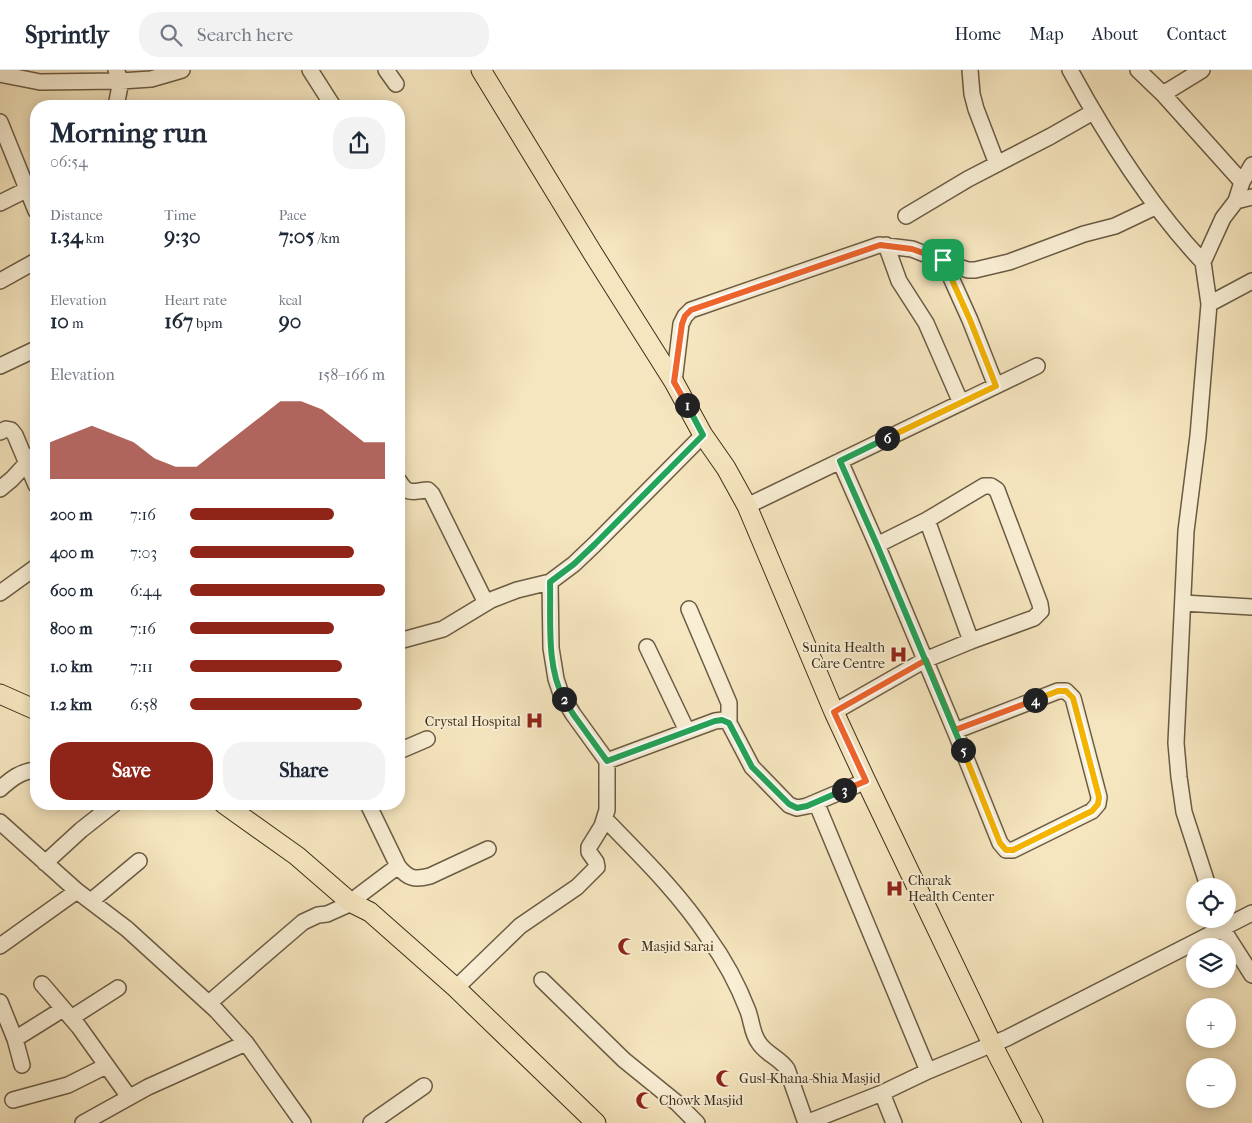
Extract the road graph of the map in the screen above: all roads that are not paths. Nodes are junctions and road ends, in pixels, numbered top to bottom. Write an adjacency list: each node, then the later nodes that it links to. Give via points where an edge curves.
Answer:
1 (182, 70): 10 (street, via 151,79)
2 (310, 70): 15 (street)
3 (386, 70): 12 (street)
4 (481, 70): 38 (main road)
5 (970, 70): 18 (street, via 976,108)
6 (1070, 70): 16 (street)
7 (1138, 70): 13 (street)
8 (1202, 70): 13 (street)
9 (0, 74): 11 (street, via 31,81)
10 (123, 75): 11 (street); 14 (street)
11 (51, 76)
12 (396, 84)
13 (1163, 94): 20 (street)
14 (117, 100)
15 (329, 100)
16 (1093, 112): 18 (street); 26 (street)
17 (0, 122): 21 (street)
18 (997, 164): 27 (street)
19 (1252, 165): 20 (street)
20 (1242, 182): 24 (street)
21 (28, 189): 22 (street); 25 (street)
22 (30, 194)
23 (1252, 197): 24 (street)
24 (1236, 201): 30 (street, via 1223,218)
25 (0, 203)
26 (1156, 207): 29 (street, via 1115,226 1009,262 968,270); 30 (street)
27 (906, 216)
28 (886, 245): 29 (street, via 912,249); 38 (street, via 691,310 682,324); 40 (street, via 899,281 926,323)
29 (943, 260): 39 (street)
30 (1203, 262): 34 (street)
31 (30, 264): 32 (street)
32 (0, 281)
33 (1252, 281): 34 (street)
34 (1209, 304): 55 (street, via 1186,531)
35 (30, 352): 36 (street)
36 (0, 366)
37 (1037, 366): 39 (street)
38 (674, 382): 42 (main road)
39 (996, 386): 40 (street)
40 (961, 403): 45 (street)
41 (0, 432): 43 (street, via 11,430)
42 (703, 435): 48 (main road); 52 (street, via 595,544)
43 (30, 455)
44 (30, 460): 47 (street)
45 (840, 461): 48 (street); 50 (street)
46 (405, 488): 54 (street, via 413,492 428,490 432,494)
47 (0, 489)
48 (747, 506): 66 (main road)
49 (926, 520): 50 (street); 59 (street); 59 (street, via 984,486 997,490 1040,604 1040,611 1034,618)
50 (877, 545): 61 (street)
51 (30, 570): 53 (street)
52 (550, 582): 54 (street, via 517,590); 72 (street, via 551,648 556,679 573,714)
53 (0, 593)
54 (486, 603): 58 (street, via 443,630)
55 (1183, 603): 56 (street); 87 (street, via 1176,743 1178,777 1184,812)
56 (1252, 607)
57 (689, 609): 67 (street, via 729,703)
58 (405, 640)
59 (971, 641): 61 (street)
60 (647, 647): 69 (street)
61 (926, 660): 66 (street); 68 (street)
62 (0, 682): 64 (main road)
63 (0, 694): 65 (main road)
64 (30, 695)
65 (30, 707)
66 (834, 712): 74 (main road)
67 (729, 723): 69 (street, via 715,721); 76 (street, via 752,767 789,804 797,808)
68 (955, 730): 68 (street, via 1000,843 1006,850 1031,842 1092,811 1098,804 1099,797 1073,698 1066,691 1058,691)
69 (687, 731): 72 (street)
70 (427, 739): 71 (street)
71 (405, 749)
72 (607, 761): 81 (street, via 607,810)
73 (30, 770): 75 (street)
74 (866, 781): 76 (street); 106 (main road)
75 (0, 790)
76 (816, 802): 109 (street)
77 (105, 810): 85 (street)
78 (232, 810): 89 (main road)
79 (254, 810): 89 (main road, via 281,828)
80 (371, 810): 86 (street)
81 (604, 819): 100 (street, via 589,847 596,862 594,872 520,926); 121 (street, via 665,882 709,937 741,994 760,1046 787,1068)
82 (0, 822): 85 (street)
83 (488, 850): 86 (street, via 420,878 403,874)
84 (139, 861): 90 (street)
85 (46, 863): 88 (street)
86 (398, 866): 89 (street)
87 (1205, 878)
88 (77, 891): 90 (street); 95 (street)
89 (354, 899): 100 (main road); 102 (street, via 336,912 318,914 303,922)
90 (92, 901): 102 (street)
91 (1252, 913): 92 (street)
92 (1236, 918)
93 (1212, 928): 106 (street)
94 (1224, 928): 96 (street)
95 (0, 946)
96 (1252, 975)
97 (542, 980): 120 (street, via 624,1060)
98 (42, 984): 103 (street)
99 (118, 988): 103 (street)
100 (456, 988): 119 (main road)
101 (0, 1002): 104 (street)
102 (208, 1003): 105 (street)
103 (67, 1013): 104 (street); 108 (street)
104 (15, 1039): 107 (street)
105 (246, 1043): 112 (street); 117 (street)
106 (992, 1044): 109 (street); 123 (main road)
107 (22, 1065)
108 (106, 1066): 112 (street); 113 (street, via 63,1087)
109 (928, 1071): 111 (street)
110 (424, 1086): 118 (street)
111 (882, 1093): 121 (street); 122 (street)
112 (129, 1097): 114 (street)
113 (13, 1100)
114 (111, 1107): 115 (street); 116 (street)
115 (83, 1123)
116 (107, 1123)
117 (303, 1123)
118 (371, 1123)
119 (596, 1123)
120 (697, 1123)
121 (806, 1123)
122 (894, 1123)
123 (1033, 1123)

